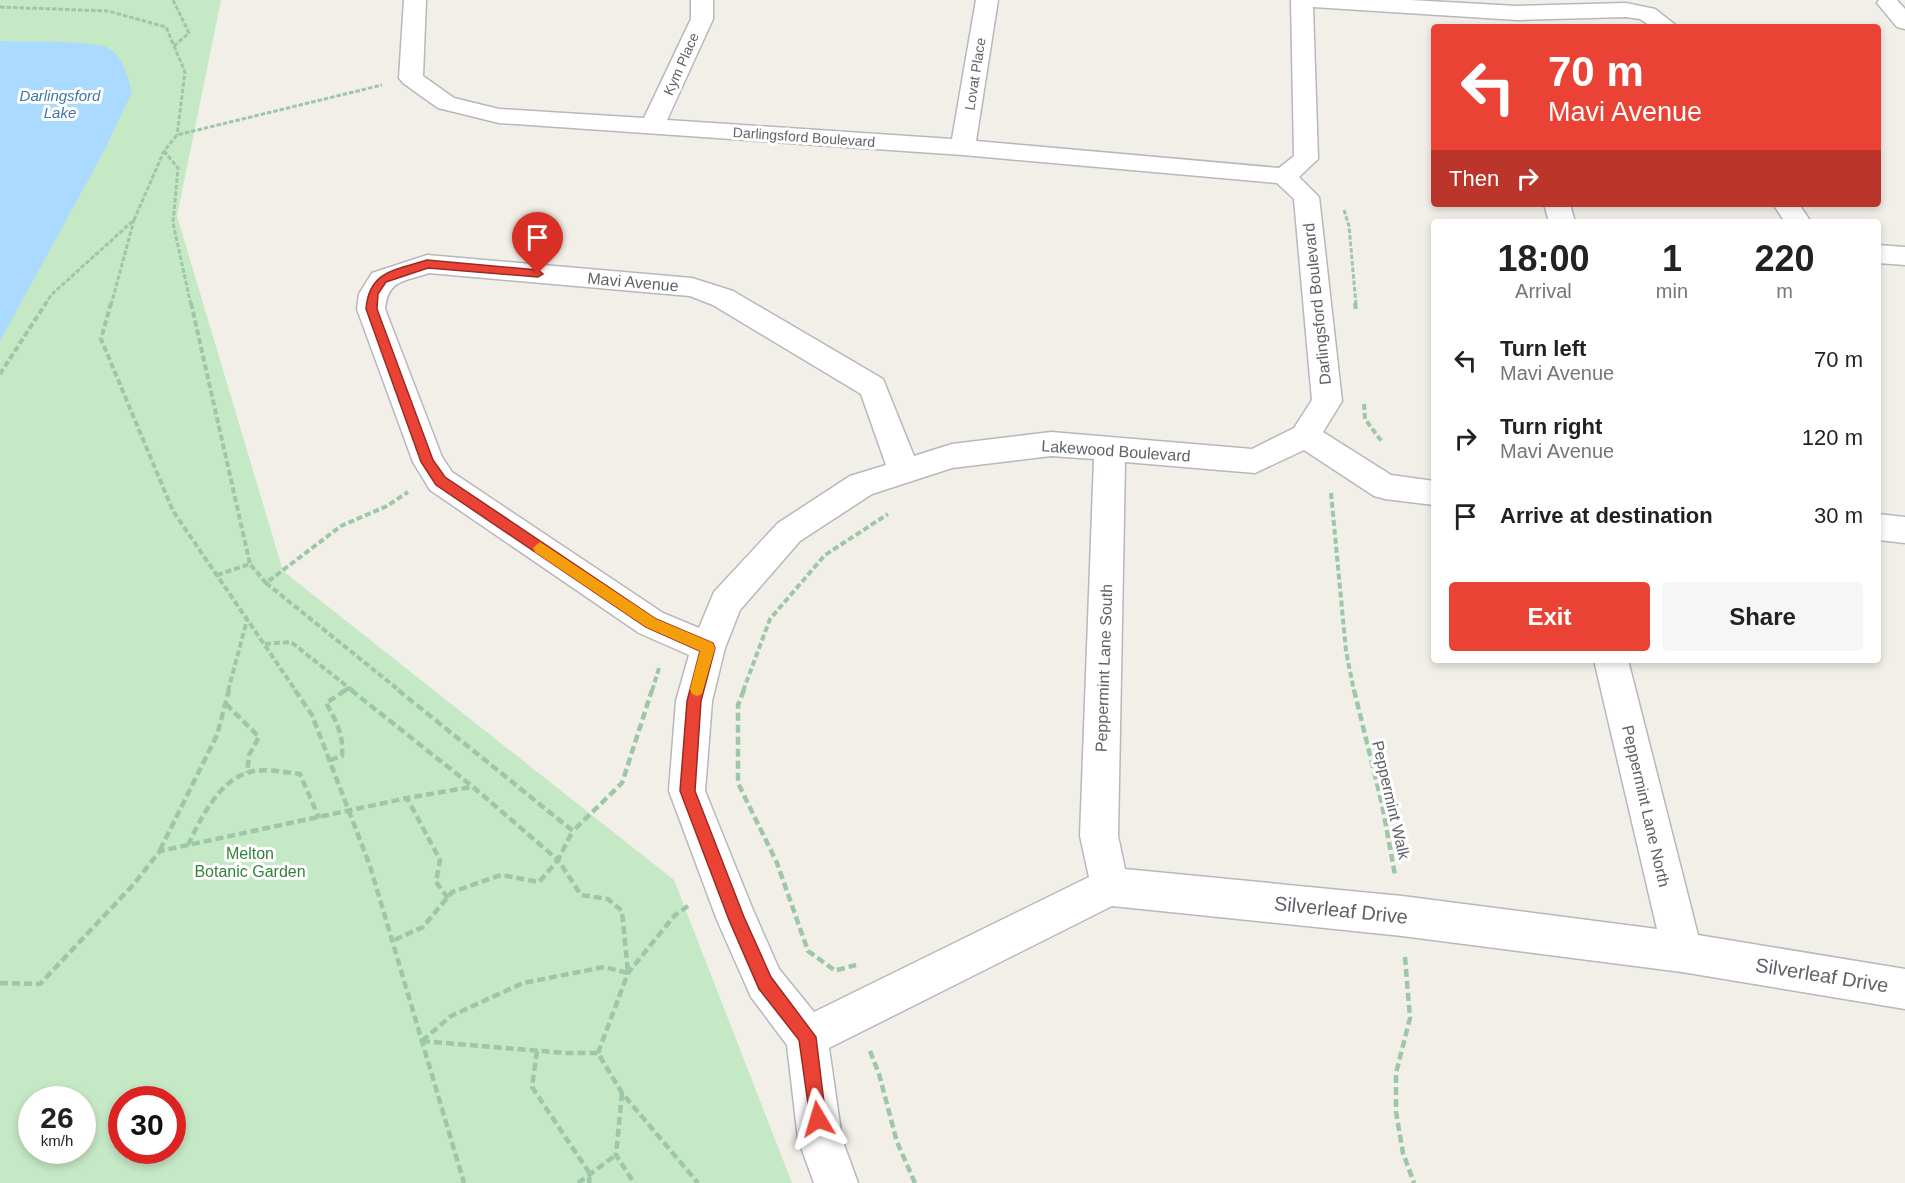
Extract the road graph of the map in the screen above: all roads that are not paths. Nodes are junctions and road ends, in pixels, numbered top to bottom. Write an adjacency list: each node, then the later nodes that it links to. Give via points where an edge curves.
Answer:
1 (415, 0): 8 (street, Darlingsford Boulevard, via 411,78 446,103 499,116)
2 (702, 0): 8 (street, Kym Place, via 702,19)
3 (987, 0): 9 (street, Lovat Place)
4 (1302, 0): 7 (street, via 1517,13 1626,10 1647,14); 10 (street, via 1306,159)
5 (1888, 3): 6 (street)
6 (1905, 21)
7 (1662, 24)
8 (652, 127): 9 (street, Darlingsford Boulevard)
9 (963, 147): 10 (street, Darlingsford Boulevard)
10 (1284, 176): 13 (street, Darlingsford Boulevard, via 1306,197 1328,401)
11 (1881, 254): 12 (street)
12 (1905, 256)
13 (1305, 436): 14 (street, Lakewood Boulevard, via 1255,462); 16 (street, via 1385,487)
14 (1110, 449): 15 (street, Lakewood Boulevard, via 1051,444 952,456); 21 (street, Peppermint Lane South, via 1099,836)
15 (904, 471): 19 (street, Lakewood Boulevard, via 861,485 789,532 726,602); 19 (street, Mavi Avenue, via 873,387 723,298 692,287 427,264 382,280 373,294 371,309 428,462 441,481 641,616)
16 (1431, 493)
17 (1881, 527): 18 (street)
18 (1905, 530)
19 (708, 648): 24 (street, Lakewood Boulevard, via 694,701 687,791 765,983)
20 (1612, 663): 22 (street, Peppermint Lane North)
21 (1110, 887): 22 (street, Silverleaf Drive, via 1402,916); 24 (street)
22 (1682, 952): 23 (street, Silverleaf Drive)
23 (1905, 989)
24 (807, 1037): 25 (street, via 820,1139)
25 (836, 1183)

